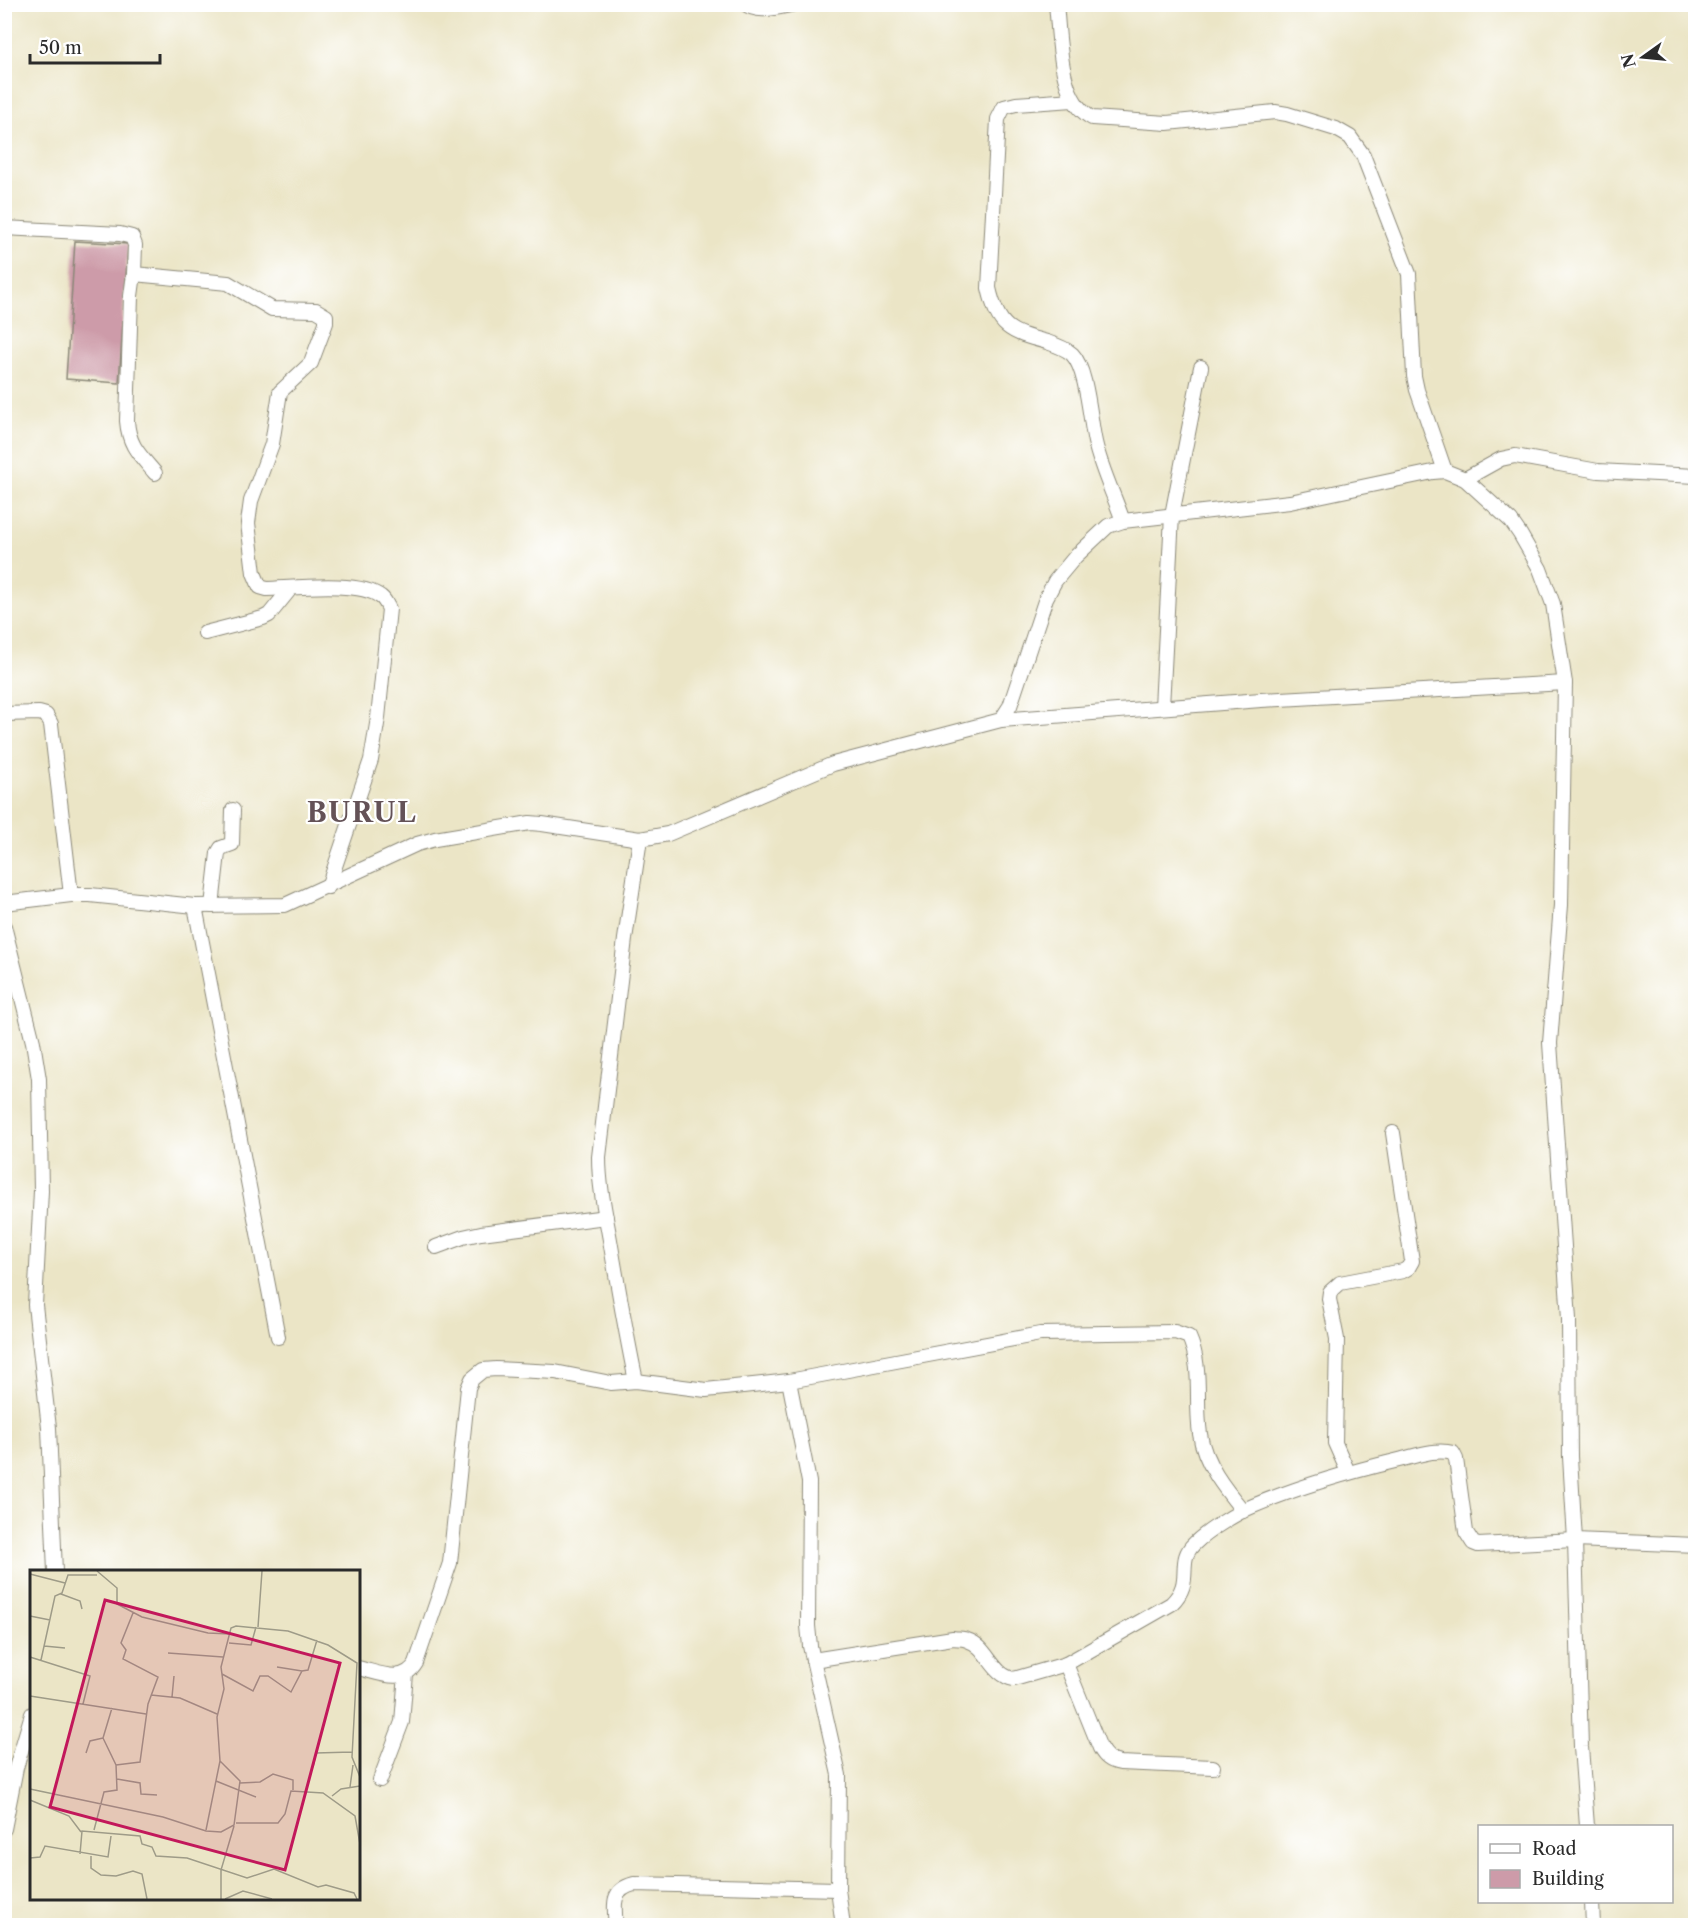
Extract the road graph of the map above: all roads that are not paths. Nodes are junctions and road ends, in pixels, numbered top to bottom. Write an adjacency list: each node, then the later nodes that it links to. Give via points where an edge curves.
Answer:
1 (745, 4): 2 (street, via 762,10)
2 (795, 4)
3 (1056, 4): 4 (street)
4 (1072, 100): 8 (street, via 1092,118 1167,123 1275,112 1336,129 1350,137 1363,155 1407,265 1414,376); 13 (street, via 1004,107 998,120 989,288 1002,322 1017,334 1058,345 1072,354 1081,369 1095,444)
5 (4, 228): 6 (street, via 132,237)
6 (134, 274): 9 (street, via 128,437); 14 (street, via 228,283 272,309 316,310 326,316 311,363 280,392 272,444 249,513 257,582 267,589)
7 (1201, 368): 12 (street)
8 (1444, 471): 11 (street); 12 (street, via 1290,502)
9 (155, 472)
10 (1695, 476): 11 (street, via 1598,471 1515,456 1501,459)
11 (1465, 479): 16 (street, via 1511,521 1540,569 1553,604)
12 (1172, 515): 13 (street); 17 (street)
13 (1123, 520): 19 (street, via 1108,526 1055,581 1010,706)
14 (291, 588): 15 (street, via 269,615); 22 (street, via 369,590 383,598 389,609 371,760)
15 (205, 633)
16 (1565, 682): 17 (street); 36 (street, via 1561,905 1550,1042 1569,1319)
17 (1162, 707): 19 (street)
18 (4, 714): 23 (street, via 39,713 46,715 51,724)
19 (1001, 720): 21 (street, via 833,764 668,834)
20 (233, 810): 26 (street, via 233,840 219,850)
21 (640, 838): 22 (street, via 542,824 514,825 417,844); 29 (street, via 599,1157)
22 (328, 886): 26 (street, via 285,905)
23 (71, 895): 24 (street); 25 (street)
24 (4, 903)
25 (195, 906): 26 (street); 31 (street)
26 (212, 906)
27 (4, 926): 38 (street, via 39,1079 35,1305 49,1428)
28 (1393, 1133): 34 (street, via 1412,1261 1403,1271 1340,1283 1330,1292 1329,1299 1337,1339 1335,1443)
29 (606, 1217): 30 (street, via 482,1233); 32 (street)
30 (436, 1247)
31 (278, 1337)
32 (636, 1381): 33 (street, via 706,1390); 42 (street, via 611,1383 562,1373 496,1369 483,1370 472,1379 450,1563 416,1663)
33 (789, 1381): 35 (street, via 1040,1334 1175,1332 1189,1337 1194,1349 1204,1451 1216,1475); 39 (street, via 809,1482 808,1626)
34 (1348, 1472): 35 (street); 36 (street, via 1436,1452 1452,1453 1466,1532 1473,1543)
35 (1243, 1511): 40 (street, via 1194,1543 1184,1559 1183,1586 1171,1604)
36 (1575, 1540): 37 (street); 46 (street)
37 (1695, 1545)
38 (55, 1570)
39 (813, 1660): 40 (street, via 953,1638 978,1646 1005,1677 1014,1679); 48 (street, via 839,1775)
40 (1066, 1664): 44 (street, via 1104,1756 1120,1763)
41 (360, 1668): 42 (street, via 393,1676)
42 (406, 1674): 45 (street, via 402,1722)
43 (30, 1721): 47 (street)
44 (1214, 1767)
45 (380, 1780)
46 (1587, 1825)
47 (4, 1829)
48 (838, 1888): 50 (street, via 634,1884 622,1887 617,1894); 51 (street)
49 (1592, 1903): 52 (street)
50 (616, 1926)
51 (843, 1926)
52 (1593, 1926)

